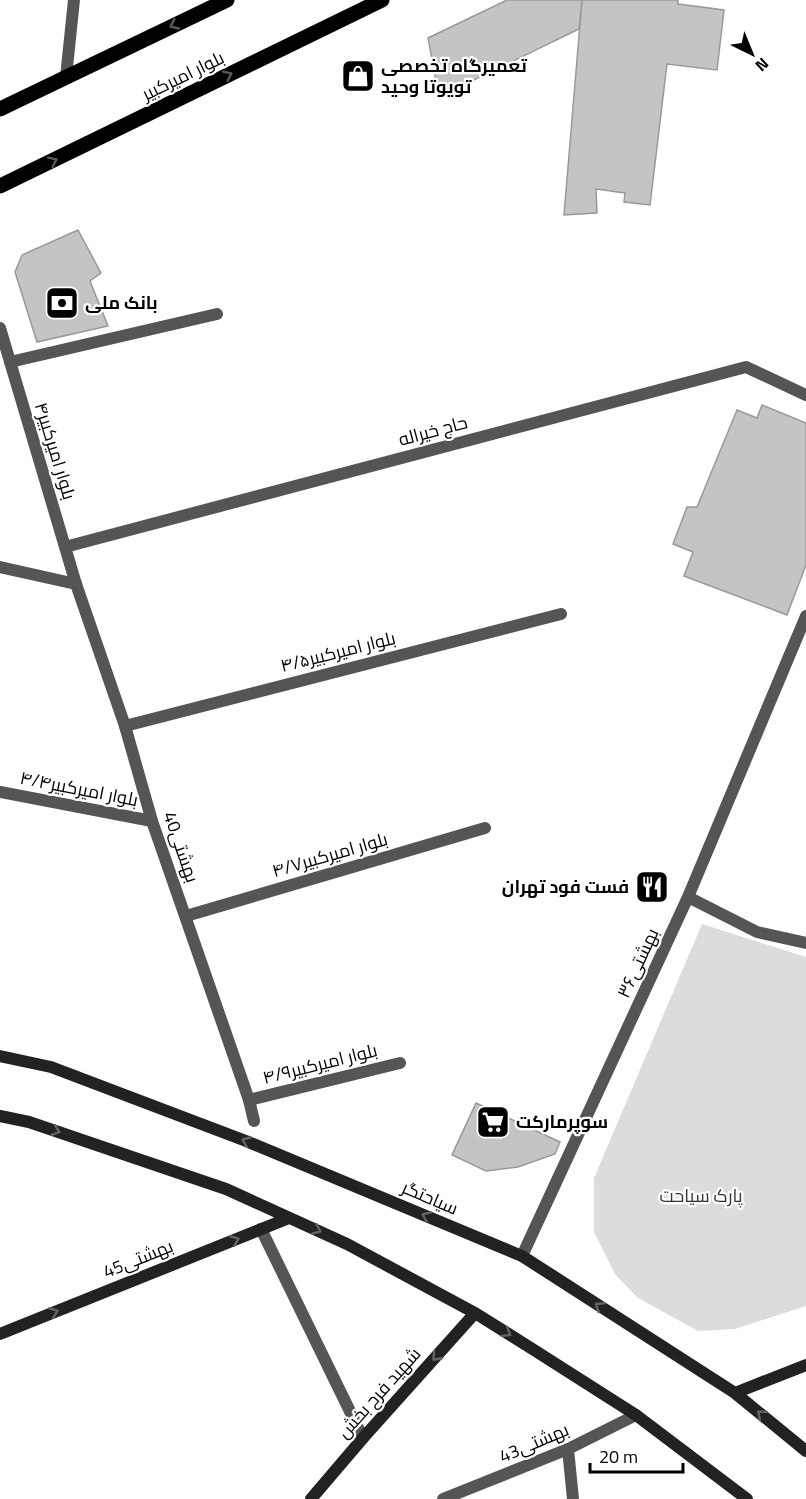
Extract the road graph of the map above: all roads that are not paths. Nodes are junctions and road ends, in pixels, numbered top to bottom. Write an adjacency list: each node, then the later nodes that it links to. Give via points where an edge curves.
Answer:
1 (74, 0): 4 (street)
2 (226, 0): 4 (main road, one-way to 4)
3 (382, 0): 6 (main road, بلوار امیرکبیر, one-way to 3)
4 (66, 77): 5 (main road)
5 (0, 109)
6 (0, 186)
7 (217, 314): 9 (street)
8 (0, 328): 9 (street, ۴بلوار امیرکبیر)
9 (10, 362): 11 (street, ۴بلوار امیرکبیر)
10 (806, 395): 11 (street, حاج خیراله, via 746,367)
11 (65, 547): 13 (street, ۴بلوار امیرکبیر)
12 (0, 567): 13 (street)
13 (76, 584): 16 (street, 40بهشتی)
14 (561, 614): 16 (street, بلوار امیرکبیر۴/۵)
15 (806, 616): 20 (street, بهشتی۳۶)
16 (124, 726): 18 (street, 40بهشتی)
17 (0, 792): 18 (street, بلوار امیرکبیر۴/۴)
18 (152, 821): 21 (street, 40بهشتی)
19 (485, 828): 21 (street, بلوار امیرکبیر۴/۷)
20 (688, 897): 22 (street, via 757,932); 30 (street, بهشتی۳۶)
21 (186, 916): 25 (street, 40بهشتی)
22 (806, 942)
23 (0, 1056): 30 (main road, سیاحتگر, one-way to 23, via 246,1141 51,1067)
24 (400, 1064): 25 (street, بلوار امیرکبیر۴/۹)
25 (249, 1100): 27 (street, 40بهشتی)
26 (0, 1116): 28 (main road, one-way to 28, via 226,1188)
27 (254, 1121)
28 (290, 1218): 29 (main road, بهشتی45); 31 (main road, one-way to 31)
29 (261, 1229): 32 (main road, بهشتی45, one-way to 29); 36 (street)
30 (522, 1256): 34 (main road, سیاحتگر, one-way to 30)
31 (476, 1313): 35 (main road, one-way to 35); 36 (main road, شهید فرح بخش, one-way to 36)
32 (0, 1334)
33 (806, 1365): 34 (main road)
34 (735, 1393): 38 (main road, سیاحتگر, one-way to 34)
35 (636, 1415): 37 (street, 43بهشتی); 42 (main road)
36 (363, 1437): 39 (main road, شهید فرح بخش)
37 (568, 1449): 40 (street, 43بهشتی); 41 (street)
38 (806, 1451)
39 (311, 1499)
40 (443, 1499)
41 (573, 1499)
42 (747, 1499)

